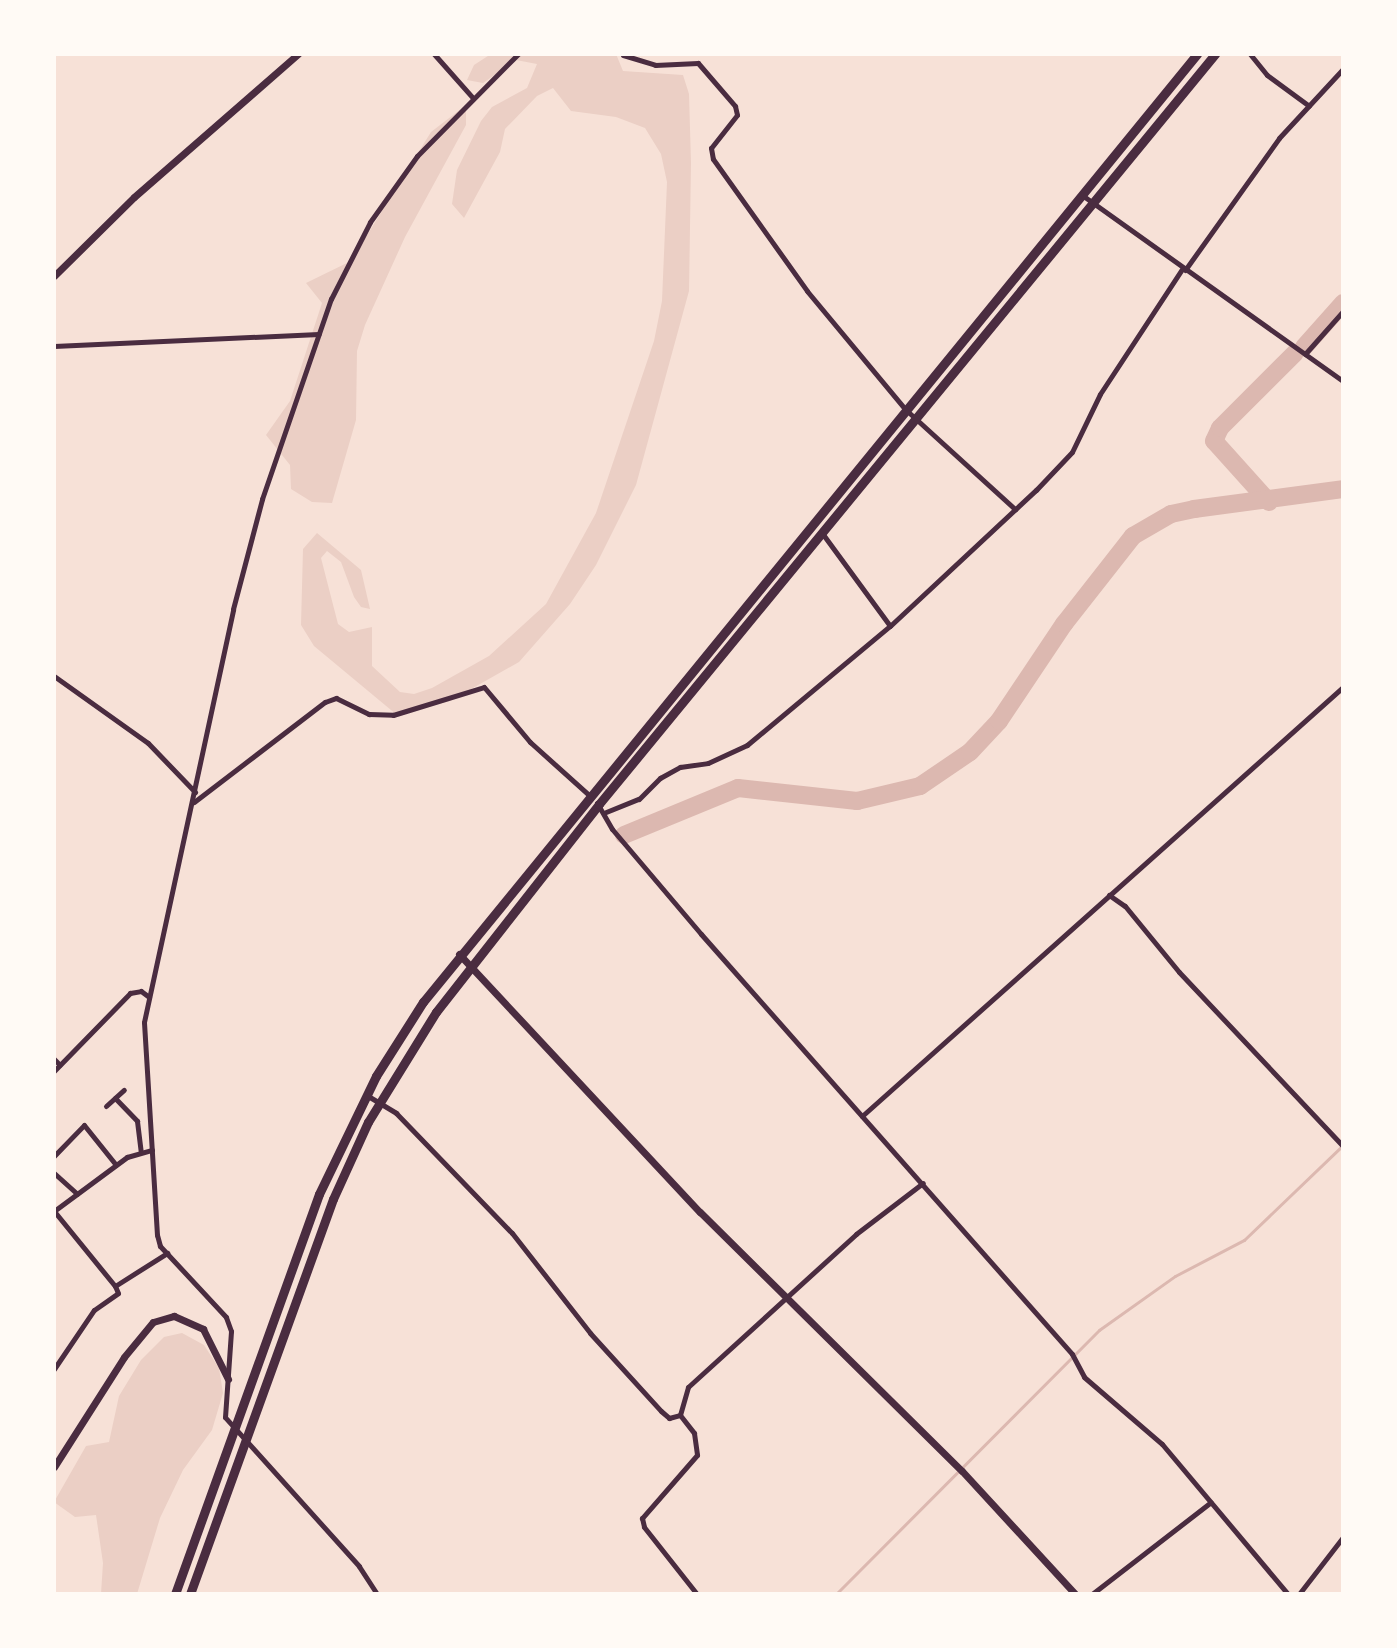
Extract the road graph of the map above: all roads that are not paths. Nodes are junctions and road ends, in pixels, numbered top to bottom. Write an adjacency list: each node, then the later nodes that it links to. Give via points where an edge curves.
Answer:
1 (298, 54): 14 (street, via 134,197)
2 (434, 54): 9 (street)
3 (518, 54): 9 (street)
4 (623, 54): 20 (street, via 655,65 698,63 735,106 735,124 711,148 713,159 807,291)
5 (1197, 54): 11 (highway)
6 (1215, 54): 12 (highway)
7 (1250, 54): 10 (street, via 1267,75)
8 (1343, 69): 10 (street)
9 (472, 97): 16 (street, via 417,156 370,222)
10 (1309, 106): 13 (street, via 1239,189)
11 (1082, 194): 12 (street); 20 (highway)
12 (1091, 203): 13 (street); 21 (highway)
13 (1184, 270): 18 (street); 22 (street, via 1100,394 1072,452)
14 (54, 276)
15 (1343, 311): 18 (street)
16 (319, 334): 17 (street); 27 (street, via 240,581)
17 (54, 346)
18 (1305, 354): 19 (street)
19 (1343, 381)
20 (905, 409): 21 (street); 28 (highway)
21 (914, 417): 22 (street); 23 (highway)
22 (1015, 509): 24 (street)
23 (821, 532): 24 (street); 30 (highway)
24 (890, 626): 30 (street, via 747,745 708,763 680,767 639,799)
25 (54, 676): 27 (street, via 148,743)
26 (1343, 687): 31 (street)
27 (195, 793): 29 (street)
28 (588, 795): 29 (street, via 530,742 484,687 393,715 369,714 336,698 325,702); 30 (street); 32 (highway)
29 (193, 802): 34 (street)
30 (602, 808): 33 (highway); 43 (street, via 612,829)
31 (1109, 895): 43 (street); 44 (street, via 1125,906 1173,966)
32 (459, 954): 33 (street); 39 (highway)
33 (469, 964): 41 (highway); 55 (street, via 700,1212)
34 (149, 998): 36 (street, via 141,991 130,993); 45 (street, via 144,1022)
35 (54, 1059): 36 (street)
36 (60, 1065): 37 (street)
37 (54, 1071)
38 (124, 1090): 40 (street)
39 (366, 1096): 41 (street); 59 (highway, via 319,1194)
40 (115, 1098): 42 (street); 46 (street, via 137,1121)
41 (379, 1103): 58 (street, via 396,1113 512,1233 590,1333 661,1411 669,1418); 60 (highway, via 304,1272)
42 (106, 1106)
43 (862, 1116): 50 (street)
44 (1342, 1145)
45 (152, 1150): 46 (street); 53 (street, via 157,1235)
46 (141, 1152): 48 (street)
47 (54, 1156): 48 (street, via 84,1125)
48 (116, 1165): 51 (street)
49 (54, 1173): 51 (street)
50 (923, 1183): 55 (street); 62 (street, via 1074,1356 1084,1377 1162,1444)
51 (77, 1194): 52 (street)
52 (54, 1211): 54 (street)
53 (167, 1253): 54 (street); 57 (street, via 226,1317 232,1350)
54 (115, 1286): 56 (street, via 118,1293 94,1310)
55 (787, 1297): 58 (street, via 688,1387); 68 (street, via 959,1468)
56 (54, 1369)
57 (228, 1379): 59 (street, via 224,1412); 61 (street, via 210,1339 193,1322 174,1316 153,1322 124,1357)
58 (680, 1415): 67 (street, via 694,1433 697,1455 642,1518)
59 (233, 1428): 60 (street); 64 (highway)
60 (243, 1441): 65 (highway); 66 (street, via 359,1566)
61 (54, 1467)
62 (1211, 1502): 69 (street); 70 (street)
63 (1343, 1537): 71 (street)
64 (175, 1594)
65 (190, 1594)
66 (377, 1594)
67 (697, 1594)
68 (1075, 1594)
69 (1092, 1594)
70 (1288, 1594)
71 (1299, 1594)

